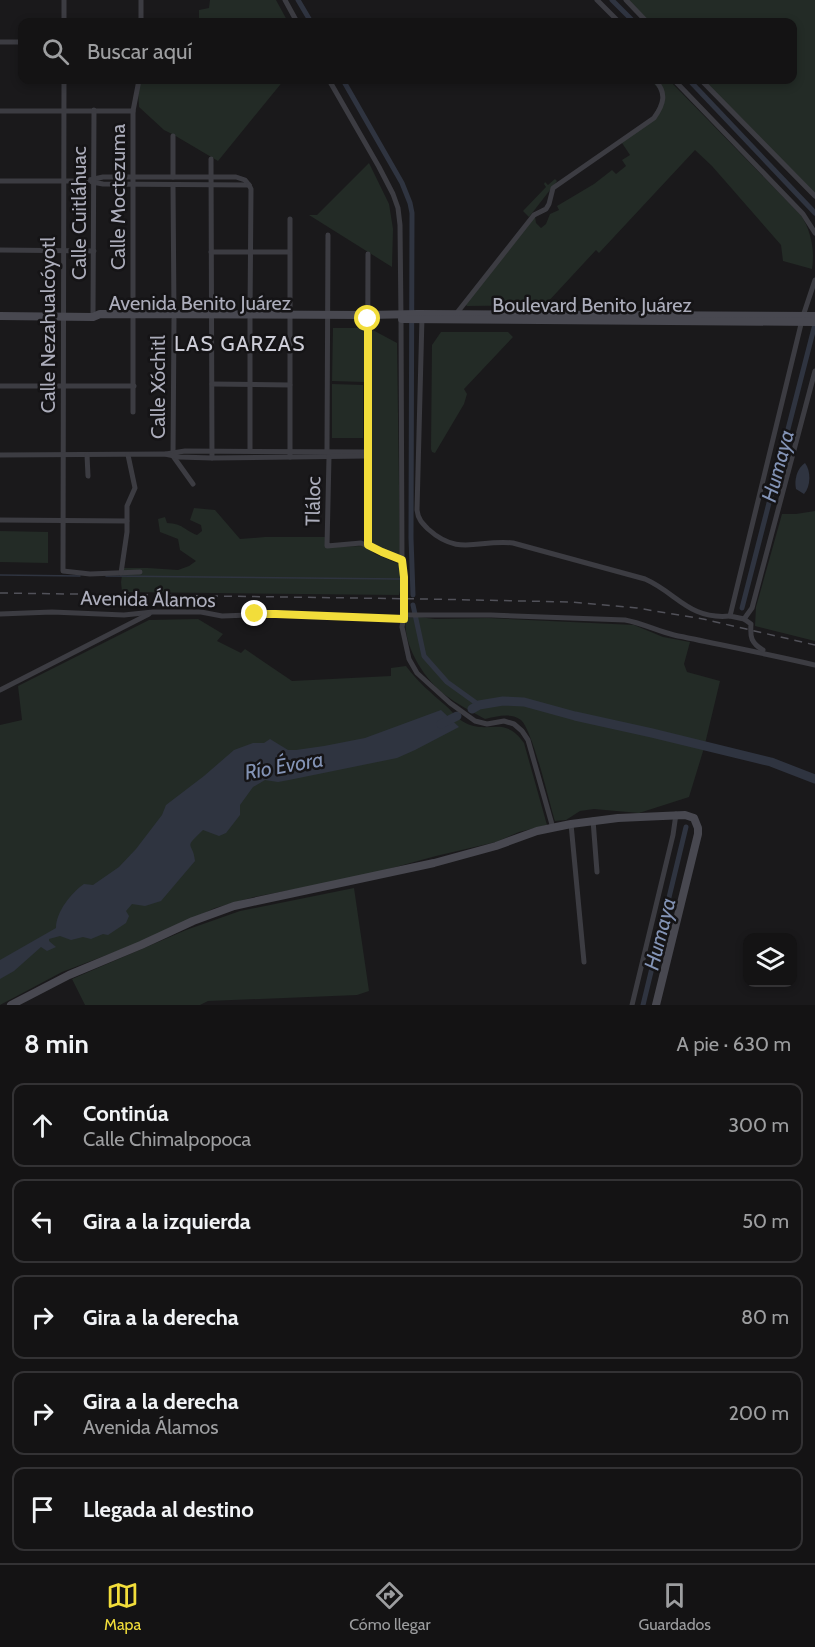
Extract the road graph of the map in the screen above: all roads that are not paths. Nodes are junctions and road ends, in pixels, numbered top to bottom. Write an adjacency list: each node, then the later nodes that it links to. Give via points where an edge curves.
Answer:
1 (64, 0): 7 (street)
2 (141, 0): 8 (street)
3 (285, 0): 9 (street)
4 (597, 0): 6 (street)
5 (626, 0): 12 (street)
6 (611, 14): 10 (street); 11 (street)
7 (64, 18)
8 (141, 18)
9 (295, 18)
10 (611, 18)
11 (615, 18)
12 (643, 18)
13 (0, 42): 14 (street)
14 (18, 42)
15 (64, 84): 22 (street, Calle Nezahualcóyotl)
16 (138, 84): 24 (street, Calle Moctezuma)
17 (331, 84): 53 (street, via 396,202)
18 (659, 84): 49 (street, via 663,101 654,118 553,188 546,209 534,215)
19 (678, 84): 39 (street, via 803,214)
20 (705, 84): 37 (street)
21 (0, 111): 22 (street)
22 (64, 111): 23 (street); 31 (street, Calle Nezahualcóyotl)
23 (94, 111): 24 (street); 32 (street, Calle Cuitláhuac)
24 (134, 111): 27 (street, Calle Moctezuma)
25 (173, 136): 28 (street)
26 (211, 159): 29 (street)
27 (134, 177): 28 (street); 32 (street); 33 (street, Calle Moctezuma)
28 (173, 177): 29 (street)
29 (212, 177): 35 (street); 36 (street, via 242,178)
30 (0, 181): 31 (street)
31 (64, 181): 32 (street); 42 (street, Calle Nezahualcóyotl)
32 (94, 181): 33 (street); 43 (street, Calle Cuitláhuac)
33 (133, 185): 34 (street); 54 (street, Calle Moctezuma)
34 (173, 185): 35 (street); 55 (street, Calle Xóchitl)
35 (212, 185): 36 (street); 44 (street)
36 (249, 185): 45 (street)
37 (815, 196)
38 (290, 219): 46 (street)
39 (815, 233)
40 (328, 235): 59 (street, Tláloc)
41 (0, 250): 42 (street)
42 (63, 251): 43 (street); 51 (street, Calle Nezahualcóyotl)
43 (94, 251): 52 (street, Calle Cuitláhuac)
44 (211, 252): 45 (street); 56 (street)
45 (250, 252): 46 (street); 57 (street)
46 (289, 252): 58 (street)
47 (368, 254): 60 (street)
48 (815, 280): 62 (street)
49 (456, 314): 61 (street, Boulevard Benito Juárez); 62 (street, Boulevard Benito Juárez)
50 (0, 316): 51 (street, Avenida Benito Juárez)
51 (63, 316): 52 (street, Avenida Benito Juárez); 68 (street, Calle Nezahualcóyotl)
52 (93, 316): 54 (street, Avenida Benito Juárez)
53 (403, 316): 60 (street, Boulevard Benito Juárez); 61 (street, Boulevard Benito Juárez); 88 (street)
54 (133, 317): 55 (street, Avenida Benito Juárez); 69 (street, Calle Moctezuma)
55 (174, 317): 56 (street, Avenida Benito Juárez); 74 (street, Calle Xóchitl)
56 (212, 317): 57 (street, Avenida Benito Juárez); 64 (street)
57 (250, 317): 58 (street, Avenida Benito Juárez); 65 (street)
58 (290, 317): 59 (street, Avenida Benito Juárez); 66 (street)
59 (328, 317): 60 (street, Avenida Benito Juárez); 76 (street, Tláloc)
60 (368, 317): 77 (street)
61 (420, 317): 62 (street, Boulevard Benito Juárez); 94 (street, via 417,510 424,524 452,544 513,543 645,579 693,610)
62 (809, 319): 94 (street)
63 (815, 371): 91 (street)
64 (212, 384): 65 (street); 71 (street)
65 (250, 385): 66 (street); 72 (street)
66 (290, 385): 75 (street)
67 (0, 386): 68 (street)
68 (63, 386): 69 (street); 79 (street, Calle Nezahualcóyotl)
69 (134, 386): 70 (street, Calle Moctezuma)
70 (133, 412)
71 (212, 451): 72 (street); 74 (street); 81 (street)
72 (250, 451): 75 (street)
73 (128, 454): 74 (street); 80 (street); 86 (street, via 135,488 127,506)
74 (173, 454): 81 (street); 83 (street, Calle Xóchitl)
75 (290, 454): 76 (street); 81 (street)
76 (328, 454): 77 (street); 87 (street, Tláloc, via 327,546)
77 (367, 454): 87 (street)
78 (0, 455): 79 (street)
79 (63, 455): 80 (street); 85 (street, Calle Nezahualcóyotl)
80 (87, 455): 82 (street)
81 (212, 458)
82 (88, 476)
83 (193, 484)
84 (0, 520): 85 (street)
85 (63, 520): 86 (street); 90 (street, Calle Nezahualcóyotl, via 63,571)
86 (127, 520): 90 (street)
87 (368, 545): 88 (street)
88 (402, 560): 95 (street)
89 (140, 572): 90 (street)
90 (121, 573)
91 (752, 608): 96 (street); 97 (street)
92 (153, 612): 93 (street, Avenida Álamos); 95 (street, Avenida Álamos); 100 (street)
93 (0, 614)
94 (730, 616): 96 (street)
95 (404, 617): 98 (street, Avenida Álamos, via 490,615 625,620 667,633); 104 (street, via 402,627 409,659 430,686 474,721 504,721 522,731)
96 (744, 619): 97 (street)
97 (751, 624): 98 (street, via 754,645)
98 (767, 653): 99 (street, Avenida Álamos)
99 (815, 665)
100 (0, 690)
101 (676, 814): 102 (street); 108 (street); 109 (street, via 694,818 698,834)
102 (593, 820): 103 (street); 105 (street)
103 (571, 824): 104 (street); 106 (street)
104 (553, 828): 107 (street, via 434,863 216,912 69,975)
105 (597, 872)
106 (584, 962)
107 (10, 1005)
108 (632, 1005)
109 (656, 1005)

